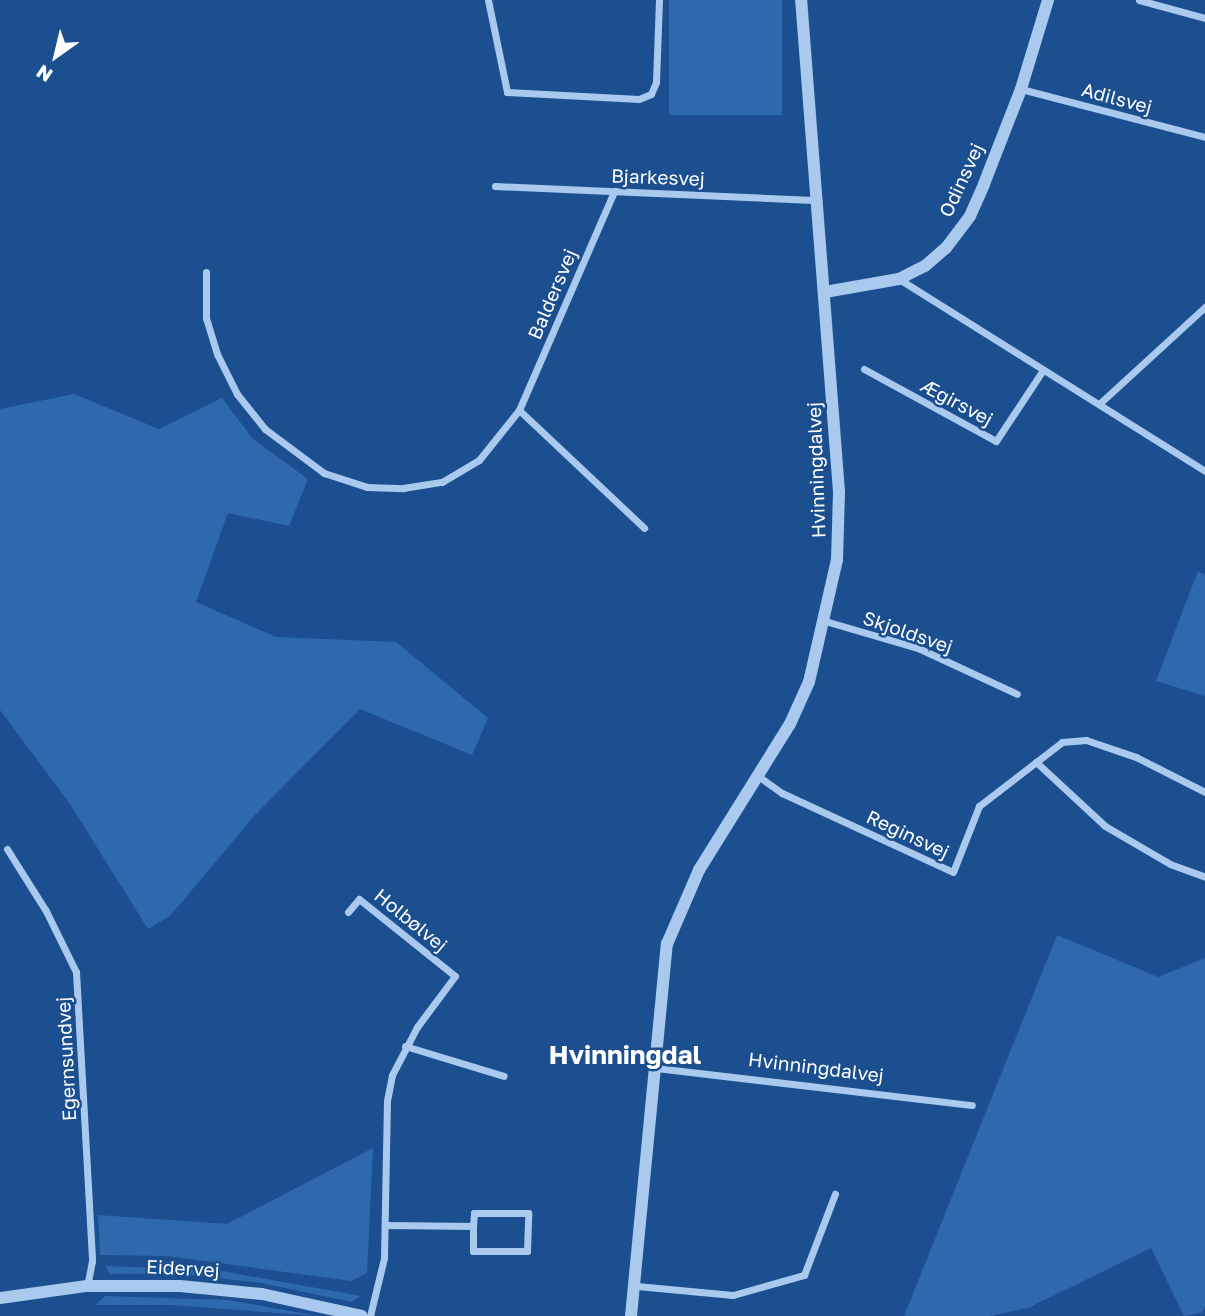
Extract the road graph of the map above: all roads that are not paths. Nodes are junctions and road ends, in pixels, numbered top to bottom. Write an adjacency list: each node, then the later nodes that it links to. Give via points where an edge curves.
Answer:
1 (488, 0): 2 (street, via 507,92 639,99 651,94 656,82)
2 (659, 0)
3 (801, 0): 11 (street, Hvinningdalvej)
4 (1048, 0): 7 (street, Odinsvej)
5 (1139, 0): 6 (street)
6 (1205, 18)
7 (1021, 89): 8 (street, Adilsvej); 13 (street, Odinsvej, via 970,216 946,248)
8 (1205, 138)
9 (495, 186): 10 (street, Bjarkesvej)
10 (614, 191): 11 (street, Bjarkesvej); 19 (street, Baldersvej)
11 (819, 200): 14 (street, Hvinningdalvej)
12 (205, 272): 19 (street, Baldersvej, via 206,318 237,394 265,429 324,473 367,487 442,482 479,460)
13 (899, 279): 14 (street, Odinsvej); 17 (street)
14 (825, 292): 22 (street, Hvinningdalvej, via 839,492 837,560)
15 (1205, 307): 18 (street)
16 (864, 369): 17 (street, Ægirsvej, via 996,441)
17 (1043, 370): 18 (street)
18 (1099, 404): 20 (street)
19 (519, 410): 21 (street)
20 (1205, 471)
21 (644, 528)
22 (825, 621): 23 (street, Skjoldsvej, via 918,648); 25 (street, Hvinningdalvej, via 808,682)
23 (1017, 694)
24 (1036, 762): 25 (street, Reginsvej, via 979,806 953,872 782,793); 26 (street, Reginsvej, via 1062,742 1086,740 1136,757); 28 (street, via 1105,826 1170,864)
25 (761, 778): 31 (street, Hvinningdalvej, via 683,899 667,944)
26 (1205, 792)
27 (8, 849): 37 (street, Egernsundvej, via 76,972 92,1261)
28 (1205, 877)
29 (348, 912): 30 (street, Holbølvej, via 359,899 455,976)
30 (405, 1046): 32 (street); 35 (street, Holbølvej, via 387,1101)
31 (656, 1068): 33 (street, Hvinningdalvej); 38 (street, Hvinningdalvej)
32 (504, 1076)
33 (972, 1105)
34 (835, 1194): 38 (street, via 804,1275 733,1295)
35 (385, 1225): 36 (street); 41 (street, Holbølvej, via 382,1276)
36 (474, 1226): 36 (street, via 473,1251 527,1251 527,1213 474,1213)
37 (88, 1286): 39 (street, Eidervej); 40 (street, Eidervej, via 233,1291)
38 (637, 1286): 42 (street, Hvinningdalvej)
39 (0, 1298)
40 (362, 1316)
41 (370, 1316)
42 (631, 1316)

